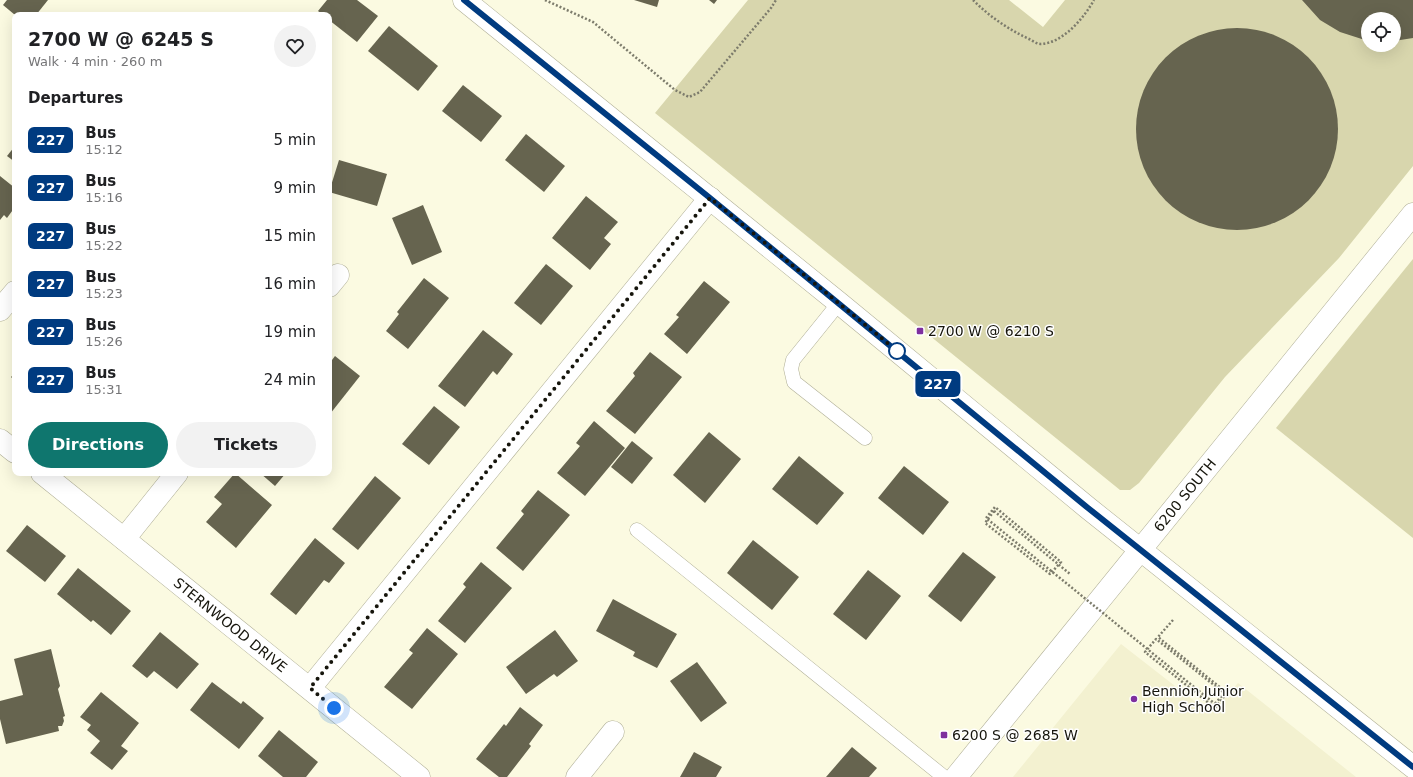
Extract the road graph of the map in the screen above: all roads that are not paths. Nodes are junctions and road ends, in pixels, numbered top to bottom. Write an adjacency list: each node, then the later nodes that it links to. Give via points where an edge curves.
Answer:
1 (464, 0): 2 (main road)
2 (710, 198): 5 (main road); 15 (main road)
3 (1413, 214): 14 (main road, 6200 SOUTH)
4 (12, 296): 6 (main road)
5 (839, 303): 7 (lane, via 793,360 791,370 794,382); 14 (main road)
6 (0, 310)
7 (865, 438)
8 (0, 440): 9 (main road)
9 (12, 450)
10 (46, 476): 13 (main road, STERNWOOD DRIVE)
11 (175, 476): 13 (main road)
12 (636, 530): 20 (lane)
13 (124, 539): 15 (main road, STERNWOOD DRIVE)
14 (1141, 549): 17 (main road); 21 (main road, 6200 SOUTH)
15 (310, 688): 18 (main road, STERNWOOD DRIVE)
16 (613, 732): 19 (main road)
17 (1413, 767)
18 (419, 777)
19 (577, 777)
20 (944, 777)
21 (956, 777)

